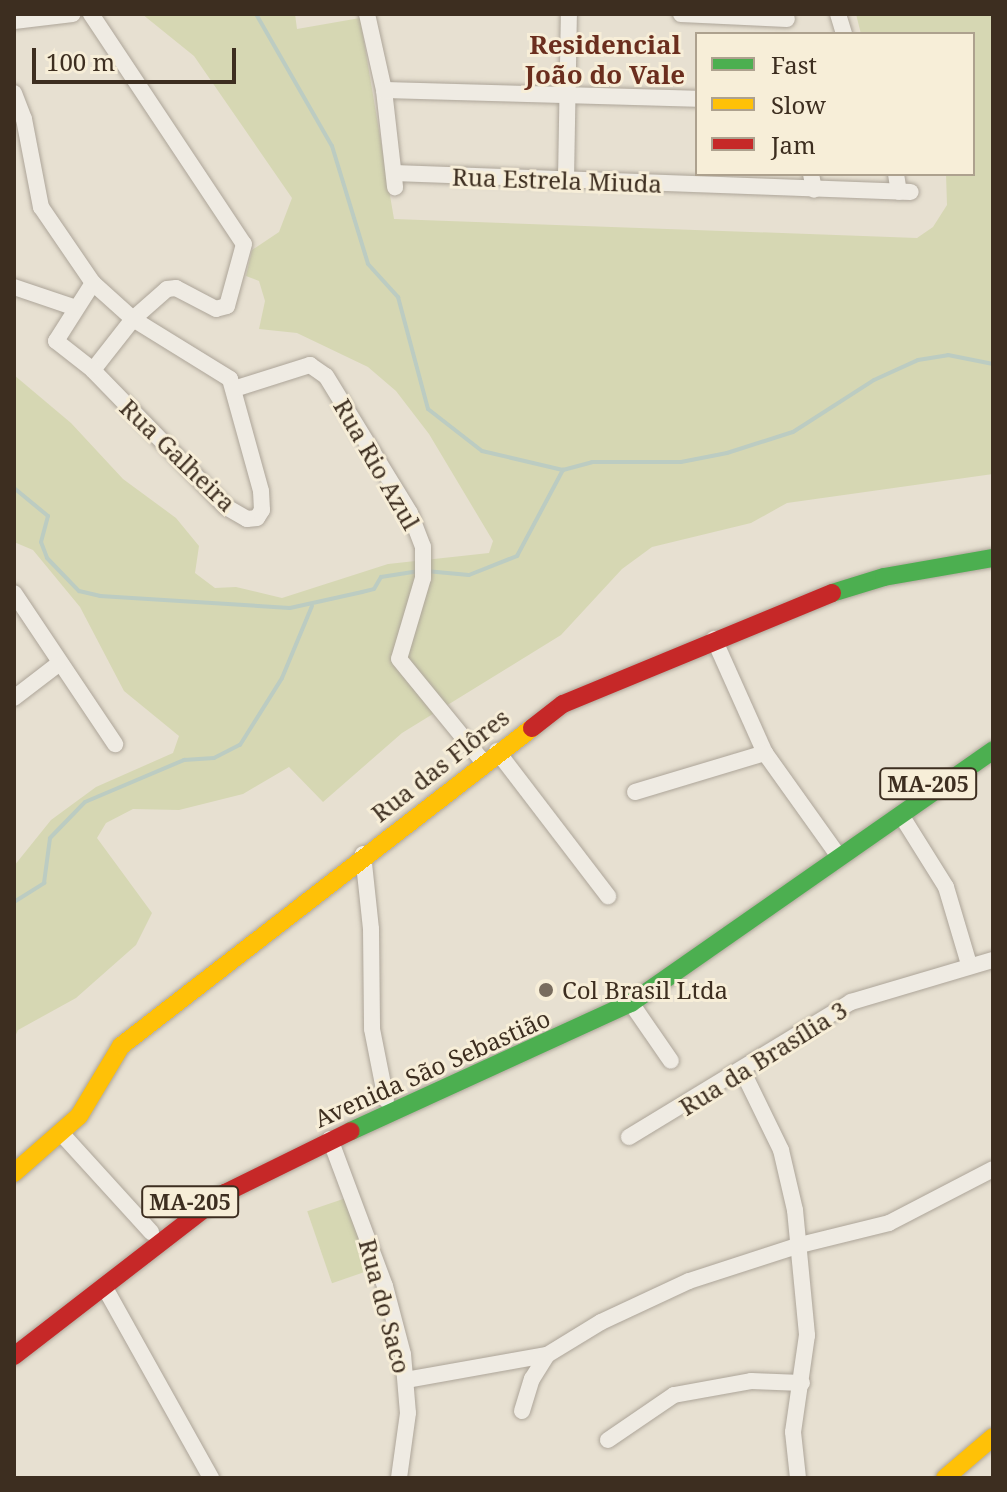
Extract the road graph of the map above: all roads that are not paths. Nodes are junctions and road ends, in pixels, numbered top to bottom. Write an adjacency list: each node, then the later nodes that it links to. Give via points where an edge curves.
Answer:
1 (73, 14): 6 (street)
2 (91, 14): 18 (street, via 241,235 244,258 230,300 216,309 171,287)
3 (367, 14): 8 (street)
4 (569, 14): 10 (street)
5 (681, 14): 7 (street)
6 (14, 21)
7 (787, 22)
8 (384, 90): 10 (street); 13 (street, Rua Estrela Miuda, via 394,180)
9 (14, 93): 15 (street, via 41,207)
10 (568, 94): 11 (street); 13 (street)
11 (695, 99)
12 (897, 176): 14 (street, Rua Estrela Miuda, via 905,192)
13 (566, 180): 14 (street, Rua Estrela Miuda)
14 (813, 182)
15 (93, 283): 17 (street, Rua Galheira); 18 (street)
16 (14, 287): 17 (street)
17 (73, 307): 19 (street, Rua Galheira, via 56,341)
18 (133, 319): 19 (street); 20 (street, via 217,367)
19 (93, 370): 20 (street, Rua Galheira, via 226,507 252,519 262,510 261,491)
20 (234, 389): 30 (street, Rua Rio Azul, via 304,365 320,369 410,513 423,547 423,571 397,649 399,659)
21 (993, 558): 23 (main road, Rua das Flôres, via 872,581)
22 (14, 593): 24 (street)
23 (714, 639): 29 (street); 30 (main road, Rua das Flôres, via 563,704)
24 (57, 665): 25 (street); 27 (street)
25 (14, 698)
26 (993, 738): 33 (main road, Avenida São Sebastião / MA-205)
27 (115, 744)
28 (993, 750): 32 (main road, Avenida São Sebastião / MA-205)
29 (765, 753): 31 (street); 33 (street)
30 (490, 757): 34 (main road, Rua das Flôres); 35 (street)
31 (635, 792)
32 (901, 815): 37 (street, via 946,887); 38 (main road, Avenida São Sebastião / MA-205)
33 (835, 851): 41 (main road, Avenida São Sebastião / MA-205, via 629,991)
34 (363, 854): 41 (street, via 371,929 372,1029); 42 (main road, Rua das Flôres, via 121,1046 79,1116)
35 (608, 896)
36 (993, 960): 37 (street, Rua da Brasília 3)
37 (969, 964): 40 (street, Rua da Brasília 3, via 851,1002 777,1044)
38 (631, 1003): 39 (street); 44 (main road, Avenida São Sebastião / MA-205)
39 (671, 1061)
40 (743, 1072): 43 (street, Rua da Brasília 3); 48 (street, via 789,1176)
41 (386, 1100): 47 (main road, Avenida São Sebastião / MA-205, via 272,1151)
42 (61, 1133): 46 (main road, Rua das Flôres); 47 (street)
43 (629, 1137)
44 (330, 1139): 49 (main road, Avenida São Sebastião / MA-205, via 213,1201); 53 (street, Rua do Saco, via 385,1286)
45 (993, 1169): 48 (street, via 889,1223)
46 (14, 1173)
47 (151, 1232): 50 (main road, Avenida São Sebastião / MA-205)
48 (800, 1245): 51 (street, via 675,1287); 54 (street, via 807,1335)
49 (105, 1288): 52 (main road, Avenida São Sebastião / MA-205); 59 (street)
50 (14, 1339)
51 (547, 1355): 53 (street); 55 (street)
52 (14, 1356)
53 (406, 1380): 60 (street, Rua do Saco, via 408,1413)
54 (802, 1383): 57 (street, via 751,1381 674,1395); 61 (street, via 793,1432)
55 (522, 1411)
56 (993, 1437): 58 (main road)
57 (608, 1440)
58 (948, 1471)
59 (211, 1478)
60 (399, 1478)
61 (798, 1478)

